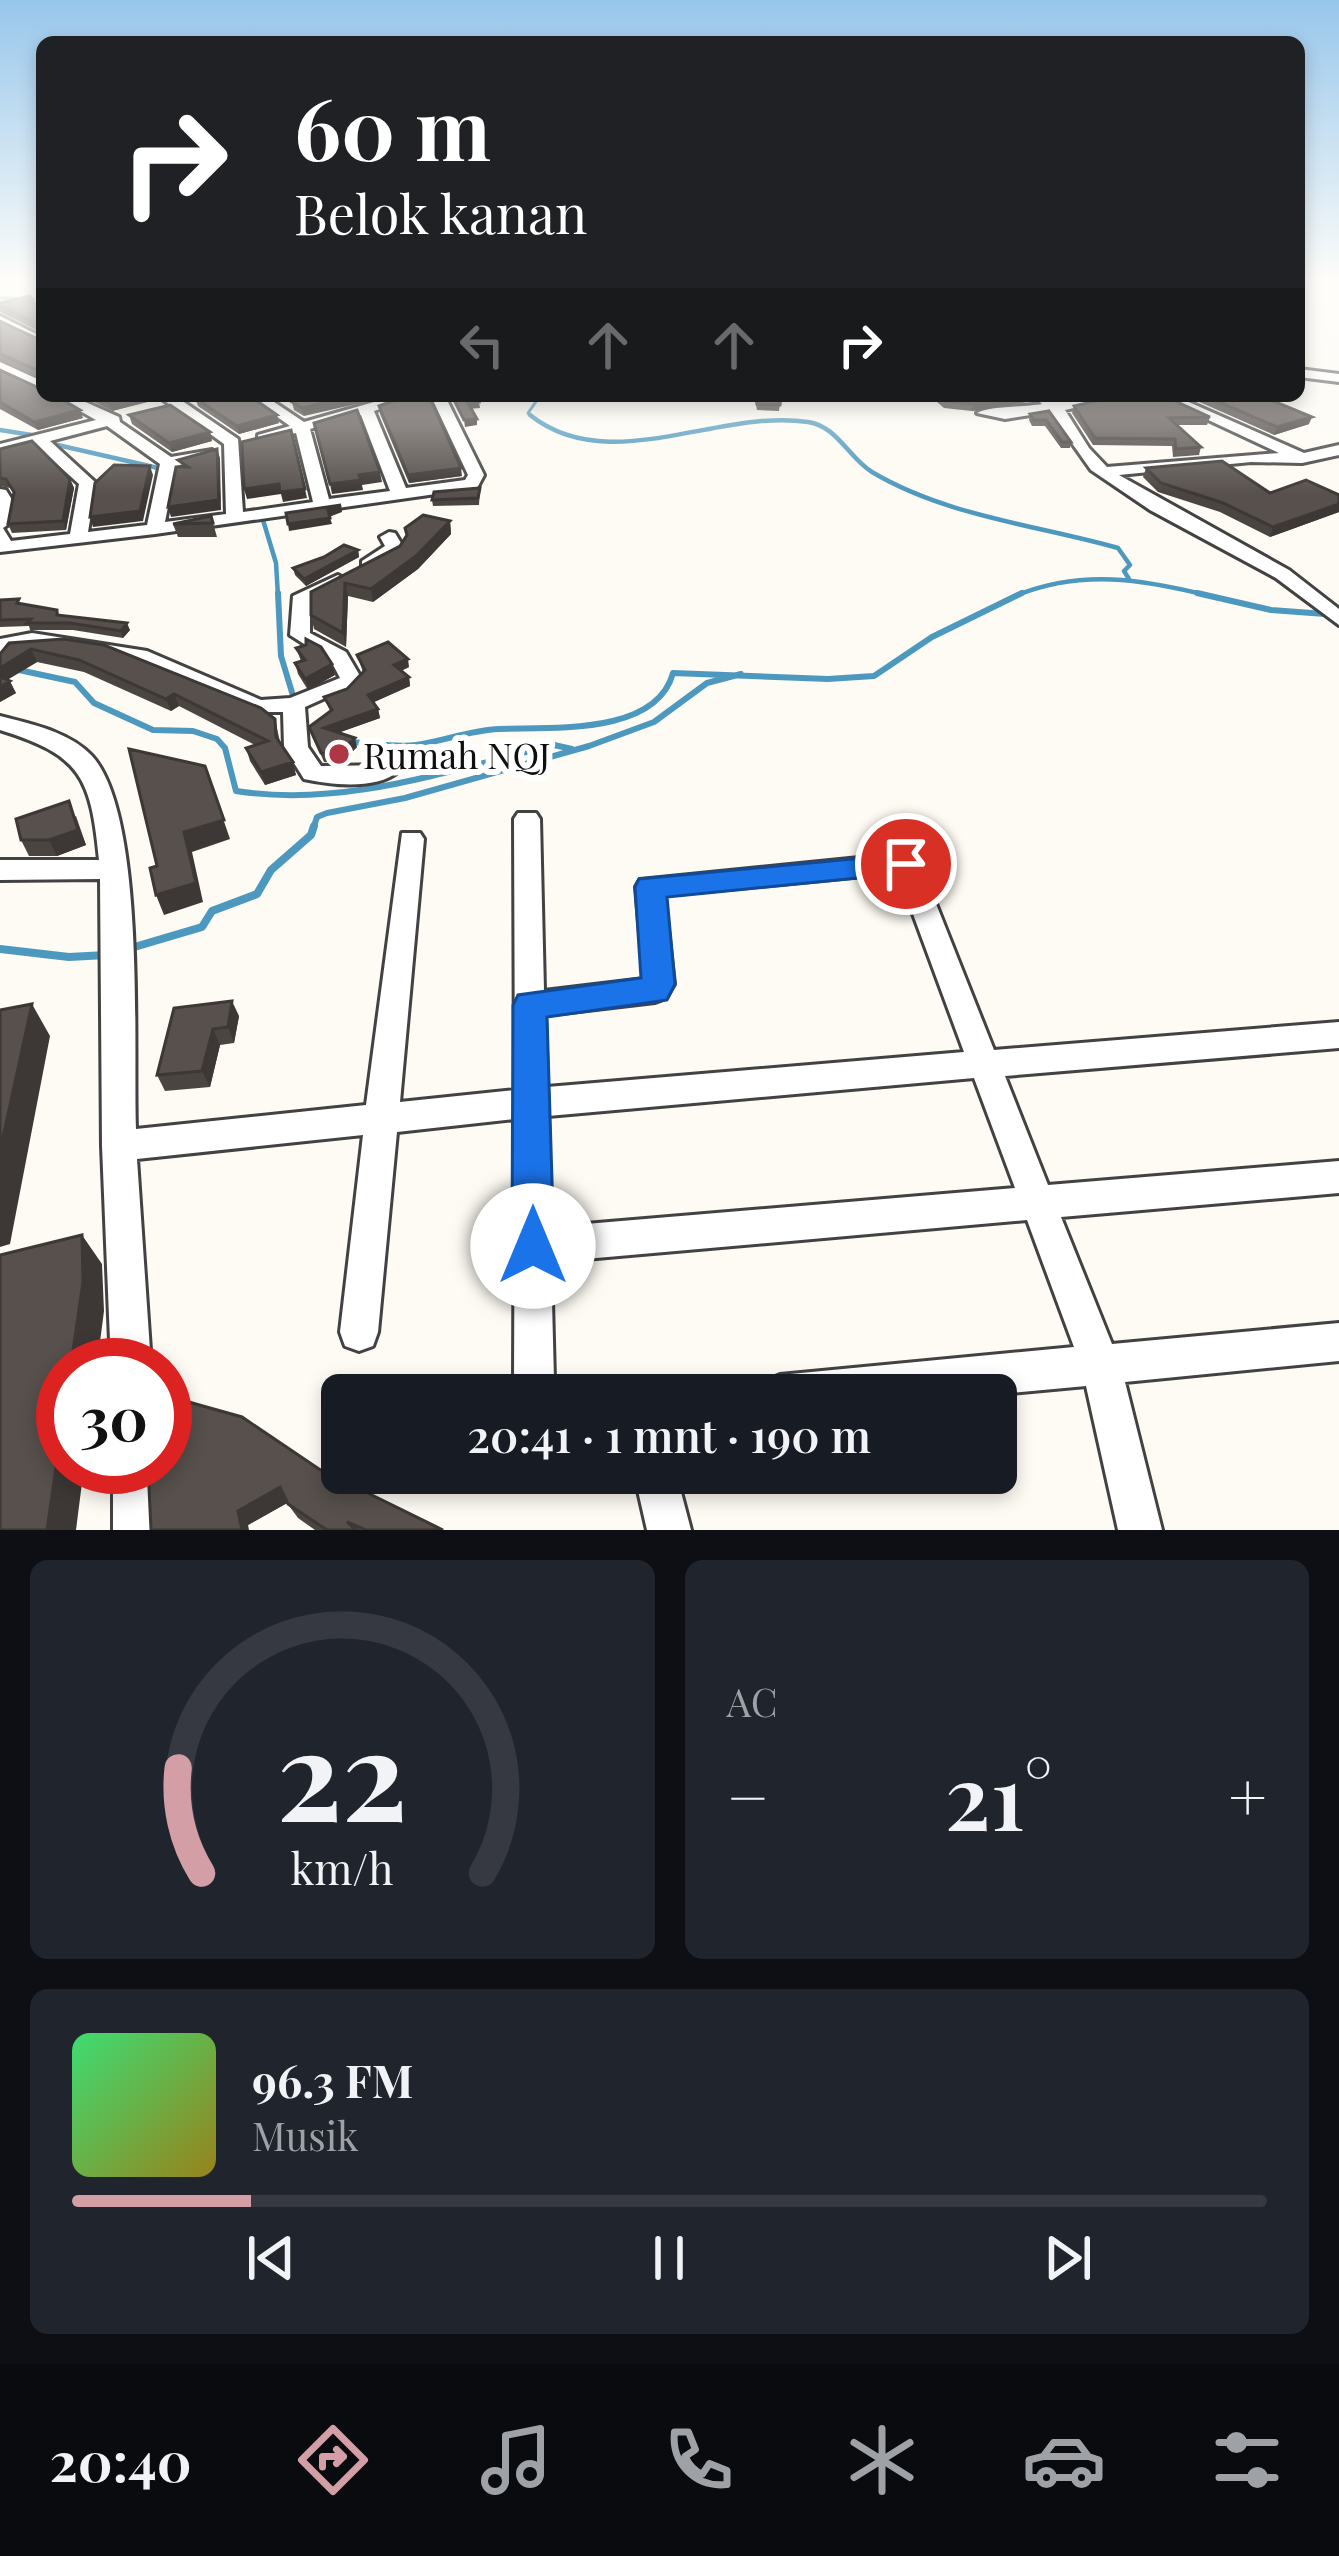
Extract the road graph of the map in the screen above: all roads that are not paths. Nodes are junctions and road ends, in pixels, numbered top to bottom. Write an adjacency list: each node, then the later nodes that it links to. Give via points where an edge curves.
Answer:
1 (7, 370): 4 (street)
2 (1305, 374): 3 (street)
3 (1339, 378)
4 (36, 384)
5 (73, 402): 18 (street)
6 (266, 402): 14 (street)
7 (293, 402): 14 (street)
8 (390, 402): 15 (street)
9 (440, 402): 28 (street, via 475,480)
10 (1042, 402): 16 (street)
11 (1049, 402): 26 (street)
12 (1177, 402): 24 (street)
13 (166, 403): 21 (street)
14 (274, 407): 19 (street)
15 (366, 409): 19 (street); 28 (street)
16 (984, 413)
17 (132, 415): 18 (street)
18 (109, 421): 20 (street); 25 (street)
19 (302, 427): 21 (street); 29 (street)
20 (40, 440): 22 (street); 35 (street, via 88,483)
21 (233, 446): 25 (street); 30 (street)
22 (0, 449)
23 (1339, 450): 24 (street)
24 (1302, 458): 26 (street)
25 (168, 463): 32 (street)
26 (1104, 472): 36 (street, via 1290,579)
27 (0, 494): 31 (street)
28 (400, 494): 29 (street)
29 (322, 504): 30 (street)
30 (235, 518): 32 (street)
31 (0, 524)
32 (155, 529): 35 (street)
33 (0, 533): 35 (street, via 4,547)
34 (388, 537): 38 (street, via 396,546 389,554 300,600 300,635 334,651 352,676 350,685)
35 (78, 539)
36 (1331, 612)
37 (0, 648): 38 (street, via 32,639 147,657 250,705)
38 (298, 703): 40 (street, via 296,747 313,773)
39 (0, 723): 43 (street, via 77,753 106,820)
40 (387, 771)
41 (527, 819): 45 (street)
42 (411, 839): 49 (street)
43 (112, 869): 44 (street); 50 (street)
44 (0, 870)
45 (530, 1005): 47 (street, via 655,990 650,887 898,863 910,871); 48 (street)
46 (1339, 1035): 47 (street)
47 (984, 1064): 48 (street); 52 (street)
48 (531, 1103): 49 (street); 53 (street)
49 (381, 1115): 50 (street); 54 (street)
50 (119, 1146): 55 (street)
51 (1339, 1177): 52 (street)
52 (1039, 1204): 53 (street); 57 (street)
53 (533, 1246): 58 (street)
54 (359, 1332)
55 (130, 1338)
56 (1339, 1342): 57 (street)
57 (1102, 1368): 59 (street); 64 (street)
58 (534, 1374)
59 (1017, 1375)
60 (134, 1494): 62 (street)
61 (660, 1494): 63 (street)
62 (134, 1530)
63 (669, 1530)
64 (1141, 1530)

